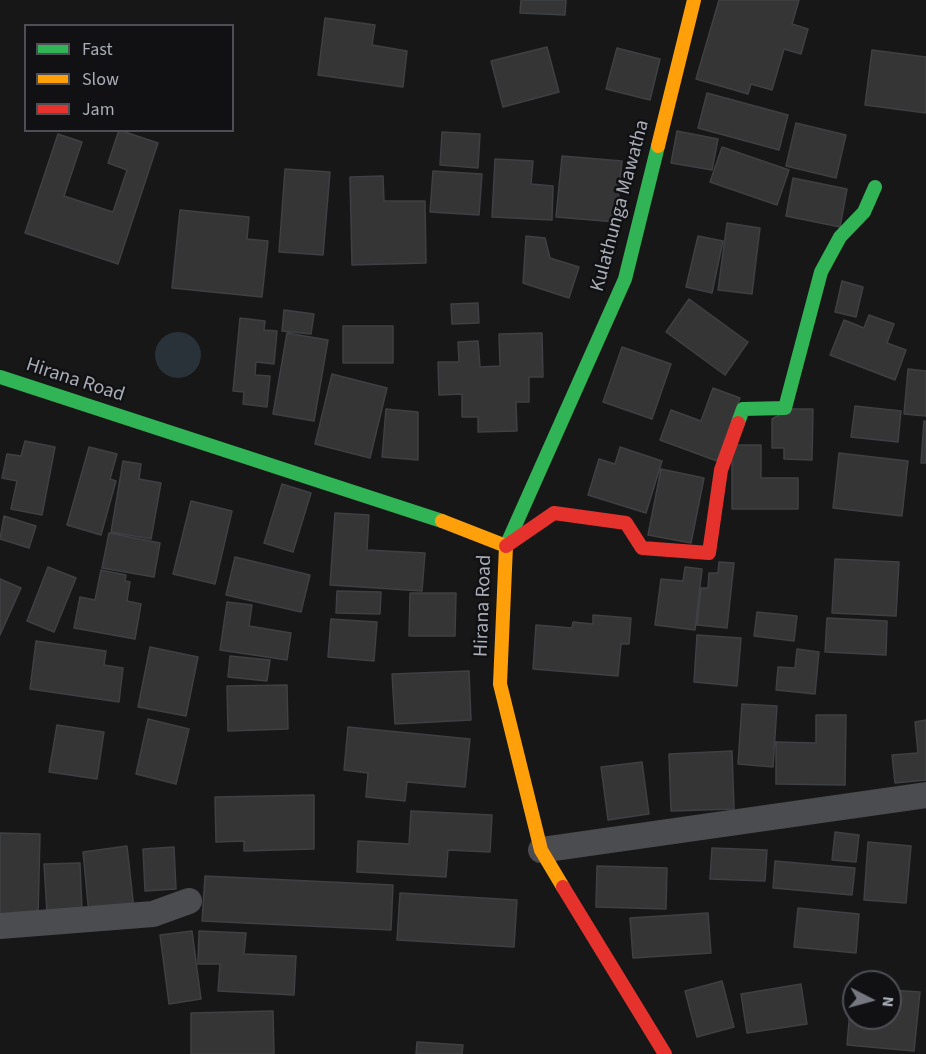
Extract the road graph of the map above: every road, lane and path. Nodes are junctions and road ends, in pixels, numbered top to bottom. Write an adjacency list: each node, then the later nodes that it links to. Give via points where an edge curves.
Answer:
1 (694, 0): 4 (street, Kulathunga Mawatha, via 625,279)
2 (875, 187): 4 (street, via 864,213 840,237 821,272 784,408 743,409 721,470 709,553 642,548 626,523 554,513)
3 (0, 377): 4 (street, Hirana Road, via 461,527)
4 (506, 546): 6 (street, Hirana Road, via 500,684)
5 (926, 795): 6 (street)
6 (541, 850): 9 (street, Hirana Road)
7 (189, 901): 8 (street, via 153,914)
8 (0, 926)
9 (664, 1054)

